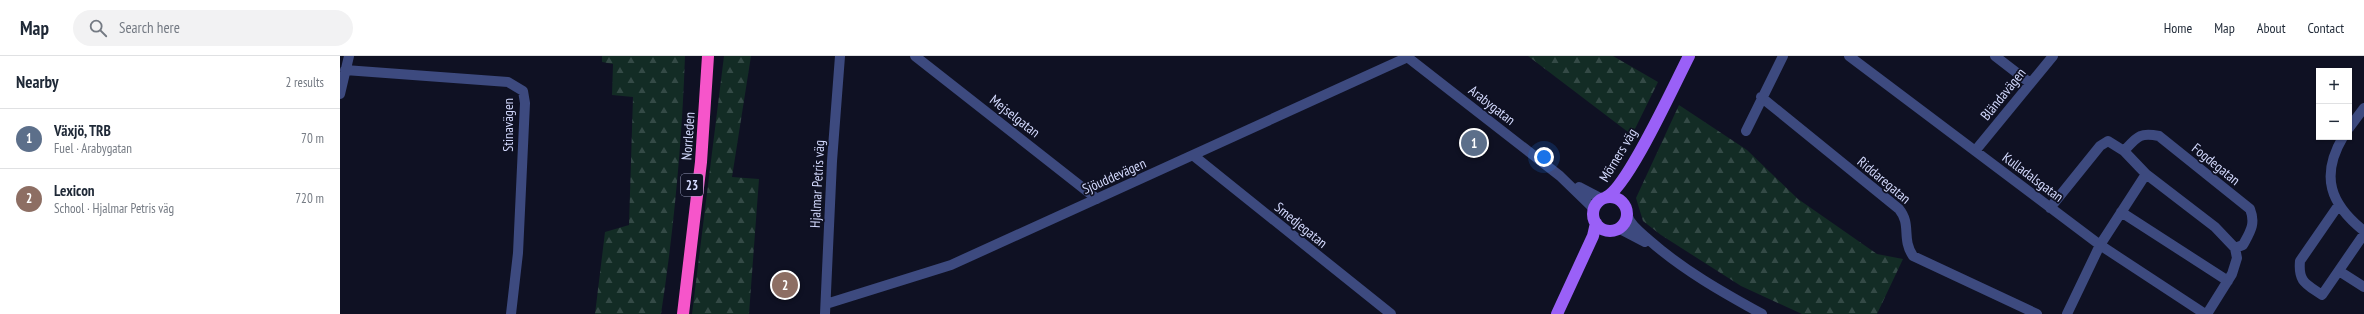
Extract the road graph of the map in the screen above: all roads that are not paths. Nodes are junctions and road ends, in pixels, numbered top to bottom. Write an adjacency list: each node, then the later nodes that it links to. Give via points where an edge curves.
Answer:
1 (349, 56): 13 (street)
2 (700, 56): 47 (highway, Norrleden / 23, via 690,208)
3 (708, 56): 14 (highway, Norrleden / 23)
4 (713, 56): 14 (highway)
5 (840, 56): 45 (street, Hjalmar Petris väg, via 832,161)
6 (916, 56): 29 (street, Mejselgatan)
7 (1689, 56): 20 (main road, Mörners väg)
8 (1783, 56): 17 (street)
9 (1849, 56): 23 (street, Kulladalsgatan)
10 (1995, 56): 15 (street)
11 (2053, 56): 15 (street, Bländavägen)
12 (1407, 57): 25 (street, Sjöuddevägen); 27 (street, Arabygatan)
13 (345, 70): 16 (street); 46 (street, Stinavägen, via 508,82 523,92 525,103 518,253)
14 (707, 80): 48 (highway, Norrleden / 23, via 701,162)
15 (2030, 83): 23 (street, Bländavägen)
16 (340, 94)
17 (1761, 97): 21 (street); 52 (street, Riddaregatan, via 1899,209 1906,217 1906,246 1913,256)
18 (2364, 108): 19 (street)
19 (2352, 124)
20 (1654, 126): 28 (main road, Mörners väg, via 1616,192); 33 (main road, Mörners väg, via 1624,194)
21 (1746, 130)
22 (2341, 140): 30 (street, via 2335,150 2331,169 2333,192)
23 (1976, 150): 31 (street, Kulladalsgatan)
24 (2124, 151): 26 (street); 31 (street, via 2108,141 2100,146); 39 (street, Fogdegatan, via 2138,136 2159,136 2250,209 2253,228 2243,245)
25 (1194, 156): 29 (street, Sjöuddevägen); 49 (street, Smedjegatan)
26 (2146, 174): 34 (street); 39 (street, via 2215,227)
27 (1560, 176): 28 (street, Arabygatan); 32 (street, Arabygatan)
28 (1604, 198): 32 (main road); 33 (main road, via 1618,199)
29 (1097, 199): 45 (street, Sjöuddevägen, via 951,265)
30 (2338, 206): 37 (street); 41 (street, via 2300,261 2299,272 2301,278 2322,295)
31 (2050, 208): 38 (street, Kulladalsgatan)
32 (1594, 209): 35 (main road)
33 (1625, 209): 36 (main road, via 1623,224); 40 (street, via 1634,226)
34 (2121, 212): 38 (street); 42 (street)
35 (1596, 223): 36 (main road, via 1601,228); 44 (main road, via 1593,236)
36 (1614, 230): 40 (street, via 1627,232); 44 (main road, via 1602,238)
37 (2364, 232): 41 (street)
38 (2100, 245): 53 (street); 54 (street, Kulladalsgatan)
39 (2235, 248): 42 (street, via 2237,258)
40 (1663, 252): 51 (street, via 1702,281)
41 (2339, 270): 43 (street)
42 (2228, 281): 54 (street)
43 (2364, 287)
44 (1564, 301): 50 (main road)
45 (826, 309)
46 (512, 314)
47 (676, 314)
48 (683, 314)
49 (1391, 314)
50 (1557, 314)
51 (1762, 314)
52 (2037, 314)
53 (2067, 314)
54 (2206, 314)

